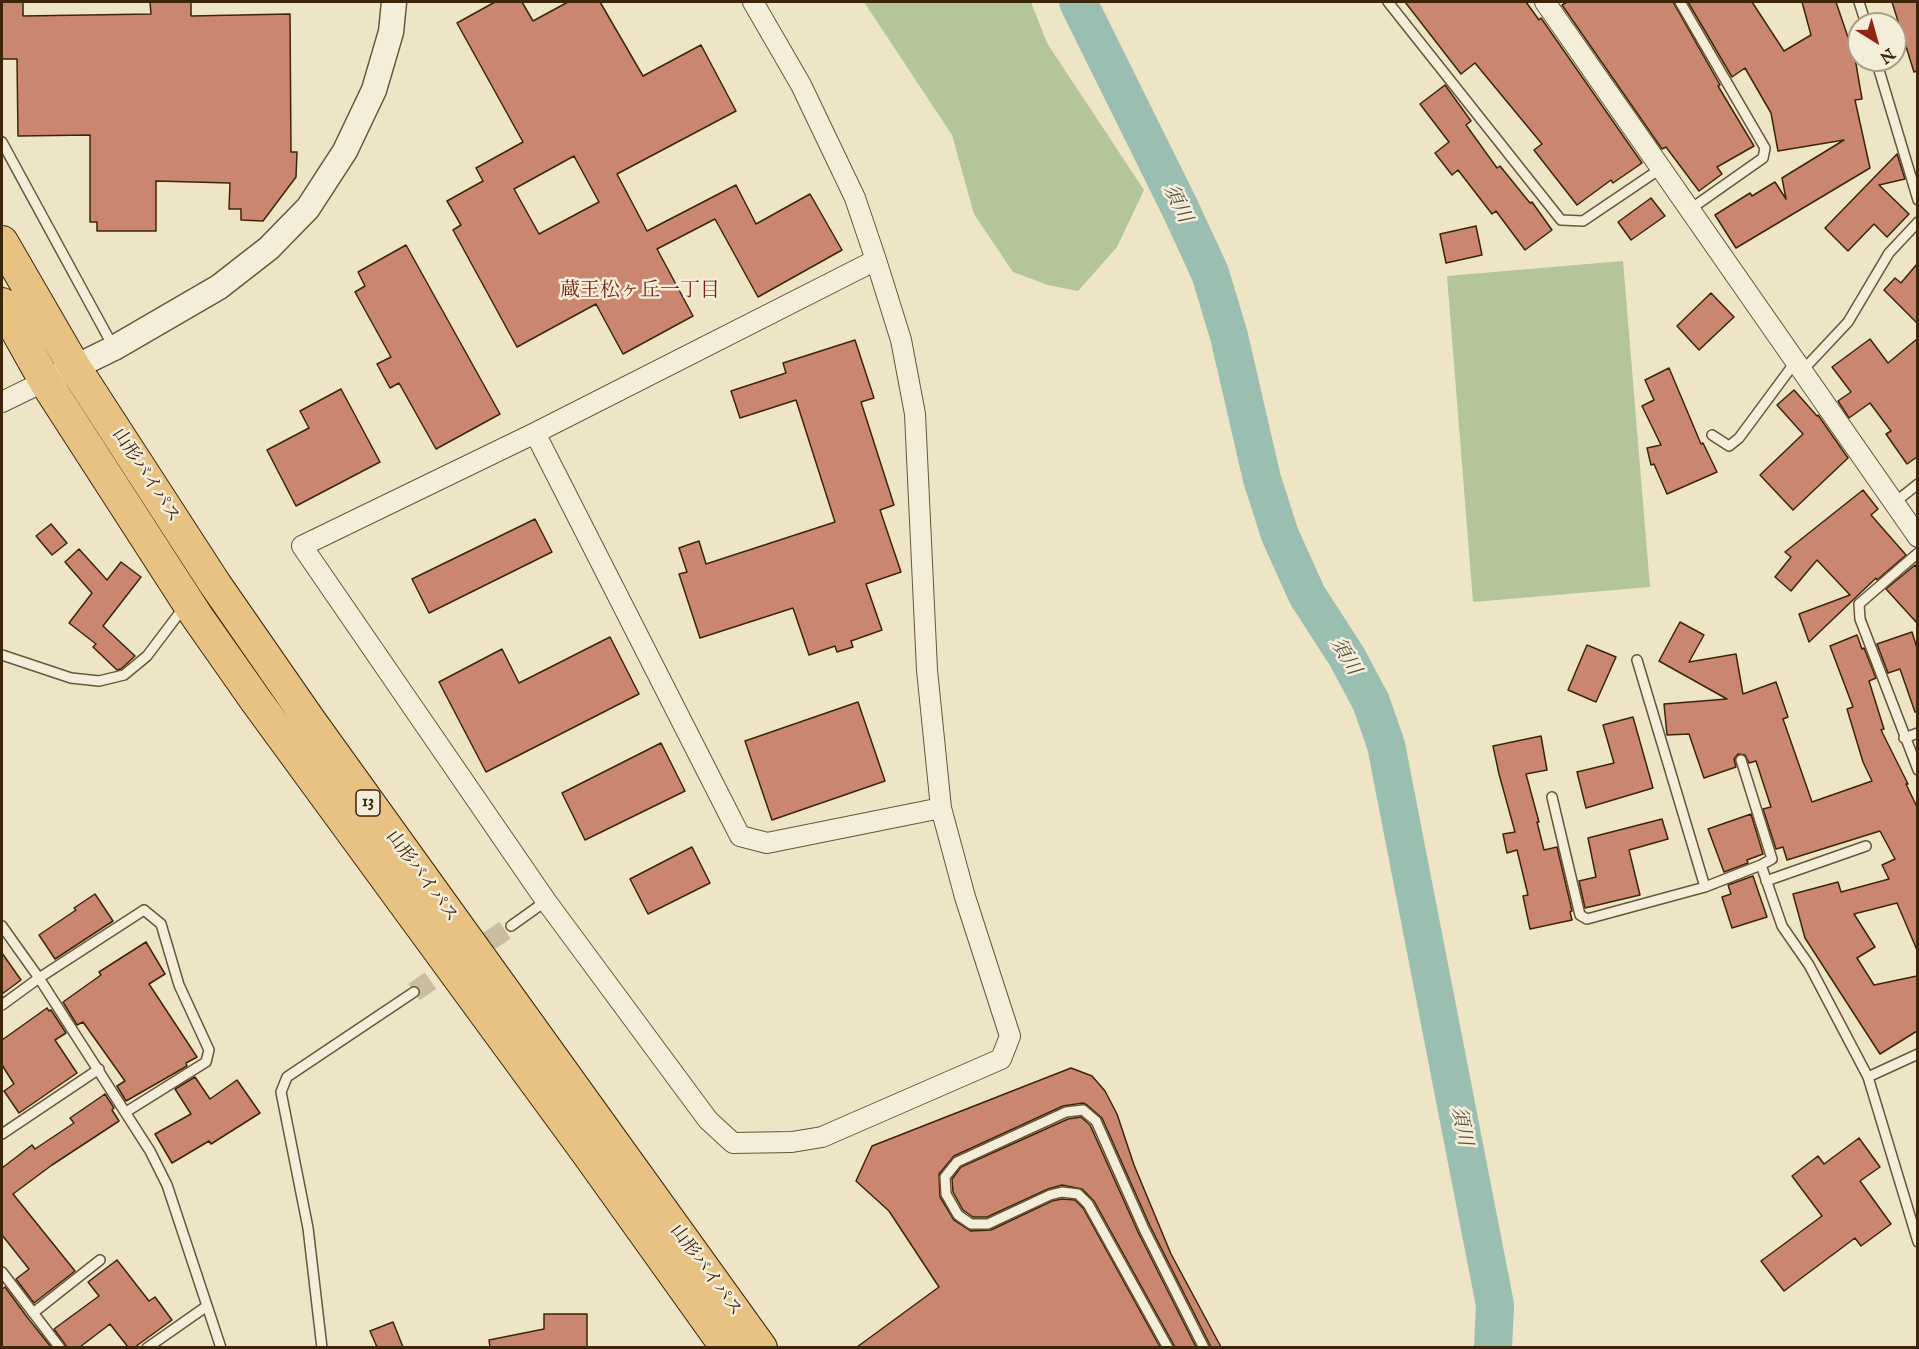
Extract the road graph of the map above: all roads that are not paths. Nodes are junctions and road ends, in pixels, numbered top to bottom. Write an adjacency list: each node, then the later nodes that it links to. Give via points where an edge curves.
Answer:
1 (394, 2): 15 (street, via 391,32 374,90 345,151 308,208 269,248 219,287)
2 (753, 2): 13 (street, via 801,85 855,198)
3 (1388, 2): 8 (lane, via 1561,220 1582,221)
4 (1545, 2): 8 (street)
5 (1680, 2): 10 (lane, via 1765,148 1762,158)
6 (1880, 72): 9 (lane)
7 (2, 142): 15 (lane)
8 (1660, 169): 10 (street)
9 (1917, 200)
10 (1689, 210): 16 (street)
11 (1917, 222): 16 (lane, via 1889,253 1848,322)
12 (2, 242): 17 (highway, 山形バイパス / 13)
13 (876, 260): 20 (street); 34 (street, via 901,340 915,414 927,670)
14 (2, 304): 18 (highway, 山形バイパス / 13)
15 (114, 348): 17 (street)
16 (1799, 365): 21 (lane, via 1740,438 1729,446); 23 (street)
17 (75, 368): 18 (street); 60 (highway, 山形バイパス / 13, via 309,722)
18 (45, 381): 19 (street); 26 (highway, 山形バイパス / 13)
19 (2, 402)
20 (535, 433): 34 (street, via 740,836 767,843); 39 (street, via 302,546)
21 (1712, 435)
22 (1917, 484): 23 (lane)
23 (1894, 503): 24 (street)
24 (1917, 537)
25 (1917, 553): 30 (lane, via 1859,604 1860,619)
26 (188, 602): 27 (lane, via 147,656 124,675 99,681 71,678); 59 (highway, 山形バイパス / 13)
27 (2, 655)
28 (1637, 660): 38 (lane)
29 (1917, 733): 30 (lane)
30 (1904, 738): 32 (lane)
31 (1741, 760): 36 (lane, via 1772,859)
32 (1917, 770)
33 (1552, 797): 38 (lane, via 1580,915 1587,919)
34 (940, 808): 39 (street, via 1011,1036 1001,1059 822,1137 733,1143 708,1120)
35 (1866, 846): 37 (lane)
36 (1761, 865): 37 (lane); 38 (lane)
37 (1767, 881): 47 (lane, via 1782,926 1809,965)
38 (1705, 887)
39 (546, 901): 41 (lane)
40 (2, 926): 42 (lane)
41 (511, 926)
42 (39, 978): 44 (lane); 46 (lane); 48 (lane, via 144,910 160,924 179,985 209,1050 206,1062)
43 (414, 992): 58 (lane, via 287,1077 281,1092 308,1228)
44 (2, 1005)
45 (1917, 1054): 47 (lane)
46 (99, 1069): 48 (lane); 49 (lane)
47 (1868, 1077): 50 (lane)
48 (126, 1112): 53 (lane, via 167,1185)
49 (2, 1134)
50 (1917, 1242)
51 (100, 1260): 54 (lane)
52 (2, 1272): 54 (lane)
53 (207, 1306): 56 (lane); 57 (lane)
54 (33, 1313): 55 (lane)
55 (60, 1347)
56 (147, 1347)
57 (221, 1347)
58 (322, 1347)
59 (727, 1347)
60 (761, 1347)
61 (1168, 1347): 62 (lane, via 1088,1204 1078,1194 1050,1195 988,1224 971,1224 958,1215 946,1194 945,1177 957,1162 1066,1112 1083,1110 1096,1121 1144,1229)
62 (1204, 1347)

